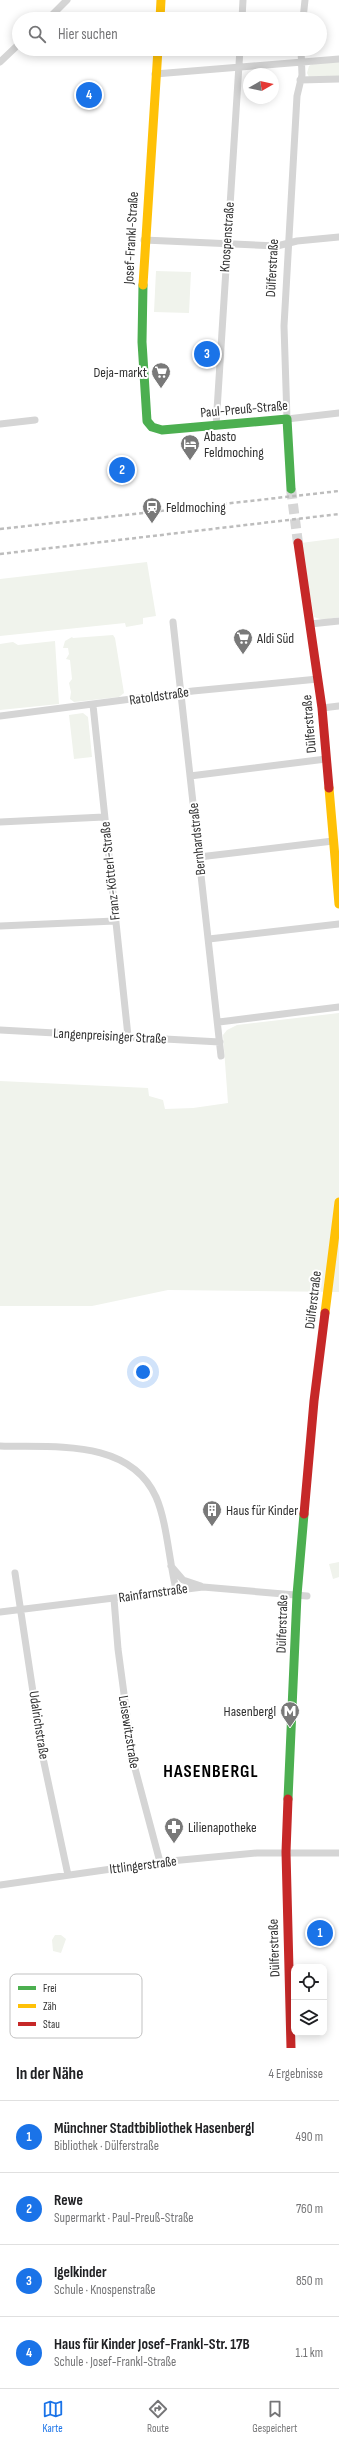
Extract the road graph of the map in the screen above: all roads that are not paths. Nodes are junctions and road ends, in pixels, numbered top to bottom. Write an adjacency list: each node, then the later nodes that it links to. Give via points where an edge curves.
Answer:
1 (67, 0): 5 (street)
2 (161, 0): 6 (main road)
3 (243, 0): 7 (street)
4 (305, 0): 8 (street)
5 (55, 12)
6 (160, 12)
7 (242, 12)
8 (304, 12)
9 (12, 51): 15 (street)
10 (157, 56): 17 (main road, Josef-Frankl-Straße)
11 (239, 56): 16 (street, Knospenstraße)
12 (300, 56): 14 (street, Dülferstraße)
13 (339, 58): 14 (street)
14 (300, 61): 16 (street); 19 (street, Dülferstraße)
15 (0, 62)
16 (238, 67): 17 (street); 22 (street, Knospenstraße)
17 (155, 74): 21 (main road, Josef-Frankl-Straße)
18 (339, 79): 19 (street)
19 (300, 80): 23 (street, Dülferstraße)
20 (339, 237): 23 (street)
21 (144, 240): 22 (street); 29 (main road, Josef-Frankl-Straße, via 144,392 147,421)
22 (226, 244): 23 (street); 28 (street, Knospenstraße)
23 (287, 244): 25 (street, Dülferstraße, via 283,346)
24 (339, 413): 25 (street, Paul-Preuß-Straße)
25 (287, 419): 28 (main road, Paul-Preuß-Straße); 30 (main road, Dülferstraße)
26 (34, 420): 27 (street)
27 (0, 424)
28 (216, 426): 29 (main road, Paul-Preuß-Straße, via 162,430)
29 (152, 427)
30 (291, 489)
31 (298, 543): 34 (main road, Dülferstraße)
32 (339, 620): 34 (street)
33 (173, 622): 36 (street, Bernhardstraße)
34 (310, 624): 35 (main road, Dülferstraße)
35 (318, 679): 36 (street, Ratoldstraße, via 276,681); 39 (main road, Dülferstraße)
36 (180, 693): 37 (street, Ratoldstraße); 42 (street, Bernhardstraße)
37 (93, 705): 40 (street, Ratoldstraße); 43 (street, Franz-Kötterl-Straße)
38 (339, 706): 39 (street)
39 (322, 708): 41 (main road, Dülferstraße)
40 (0, 716)
41 (326, 759): 42 (street); 44 (main road, Dülferstraße)
42 (190, 776): 47 (street, Bernhardstraße)
43 (104, 817): 45 (street); 49 (street, Franz-Kötterl-Straße)
44 (335, 819): 46 (main road, Dülferstraße)
45 (0, 822)
46 (333, 841): 47 (street); 48 (main road, Dülferstraße)
47 (199, 857): 52 (street, Bernhardstraße)
48 (339, 904)
49 (115, 921): 51 (street); 56 (street, Franz-Kötterl-Straße)
50 (339, 924): 52 (street)
51 (0, 926)
52 (209, 939): 54 (street, Bernhardstraße)
53 (339, 1007): 54 (street)
54 (219, 1022): 57 (street, Bernhardstraße)
55 (0, 1030): 56 (street, Langenpreisinger Straße)
56 (128, 1036): 57 (street, Langenpreisinger Straße)
57 (220, 1042): 58 (street, Bernhardstraße)
58 (221, 1056)
59 (339, 1202): 65 (main road, Dülferstraße, via 314,1401)
60 (0, 1446): 61 (street, via 92,1450 129,1465 156,1496)
61 (170, 1565): 63 (street, via 183,1580); 64 (street)
62 (15, 1573): 68 (street, Udalrichstraße)
63 (203, 1587): 64 (street, Rainfarnstraße); 65 (street, Rainfarnstraße)
64 (176, 1589): 67 (street, Rainfarnstraße)
65 (297, 1595): 66 (street, Rainfarnstraße); 70 (main road, Dülferstraße)
66 (307, 1596)
67 (114, 1599): 68 (street, Rainfarnstraße); 72 (street, Leisewitzstraße, via 133,1761)
68 (22, 1610): 69 (street, Rainfarnstraße); 73 (street, Udalrichstraße, via 43,1758)
69 (0, 1612)
70 (286, 1852): 71 (street, Ittlingerstraße); 72 (street, Ittlingerstraße); 75 (main road, Dülferstraße)
71 (339, 1853)
72 (160, 1862): 73 (street, Ittlingerstraße)
73 (68, 1875): 74 (street, Ittlingerstraße)
74 (0, 1885)
75 (291, 2048)

